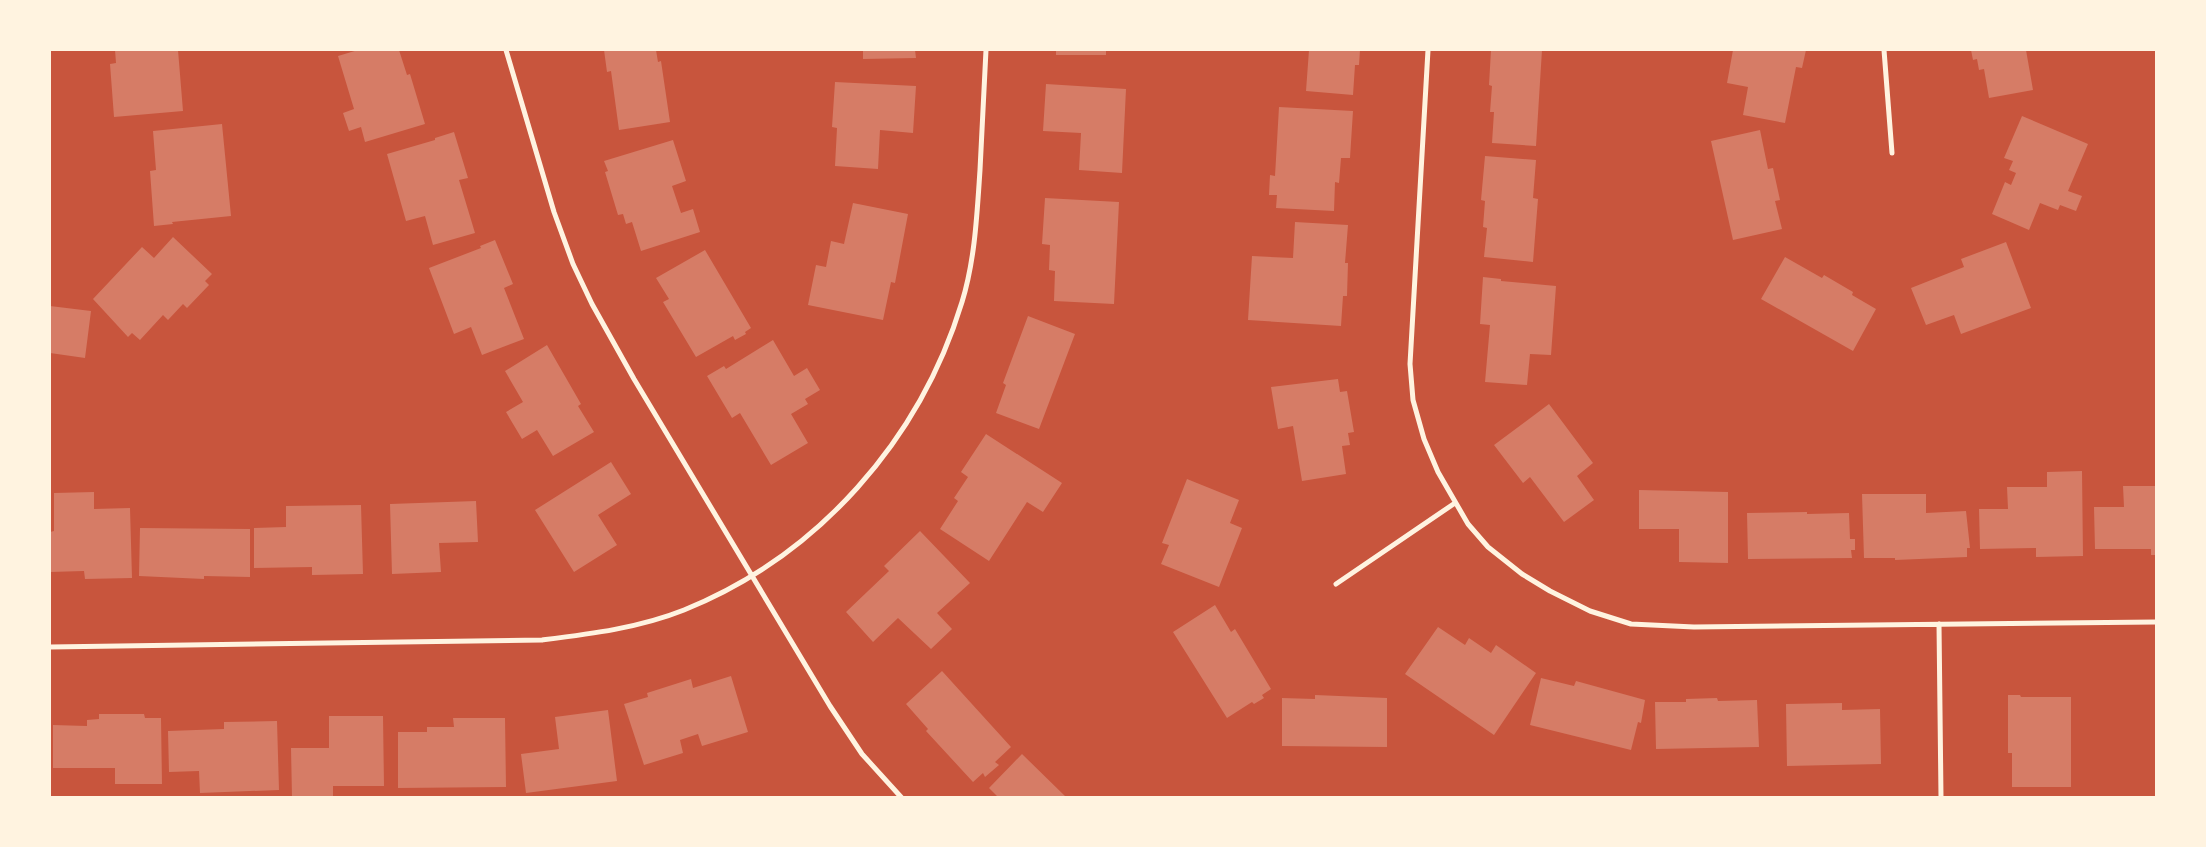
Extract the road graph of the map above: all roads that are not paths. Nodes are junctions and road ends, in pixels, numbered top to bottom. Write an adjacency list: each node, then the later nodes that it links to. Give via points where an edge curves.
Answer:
1 (506, 50): 7 (street, via 554,212 573,264 634,379)
2 (986, 50): 7 (street, via 973,252 963,301 939,363 925,394 868,476 832,515)
3 (1428, 50): 6 (street, via 1410,364 1413,400 1424,439)
4 (1884, 50): 5 (street)
5 (1892, 153)
6 (1455, 504): 8 (street); 10 (street, via 1488,547 1522,574 1590,611 1631,624 1694,627)
7 (752, 576): 11 (street, via 684,610 658,618 608,632 542,640); 12 (street, via 862,754)
8 (1336, 584)
9 (2156, 622): 10 (street)
10 (1939, 624): 13 (street)
11 (50, 647)
12 (900, 797)
13 (1941, 797)

